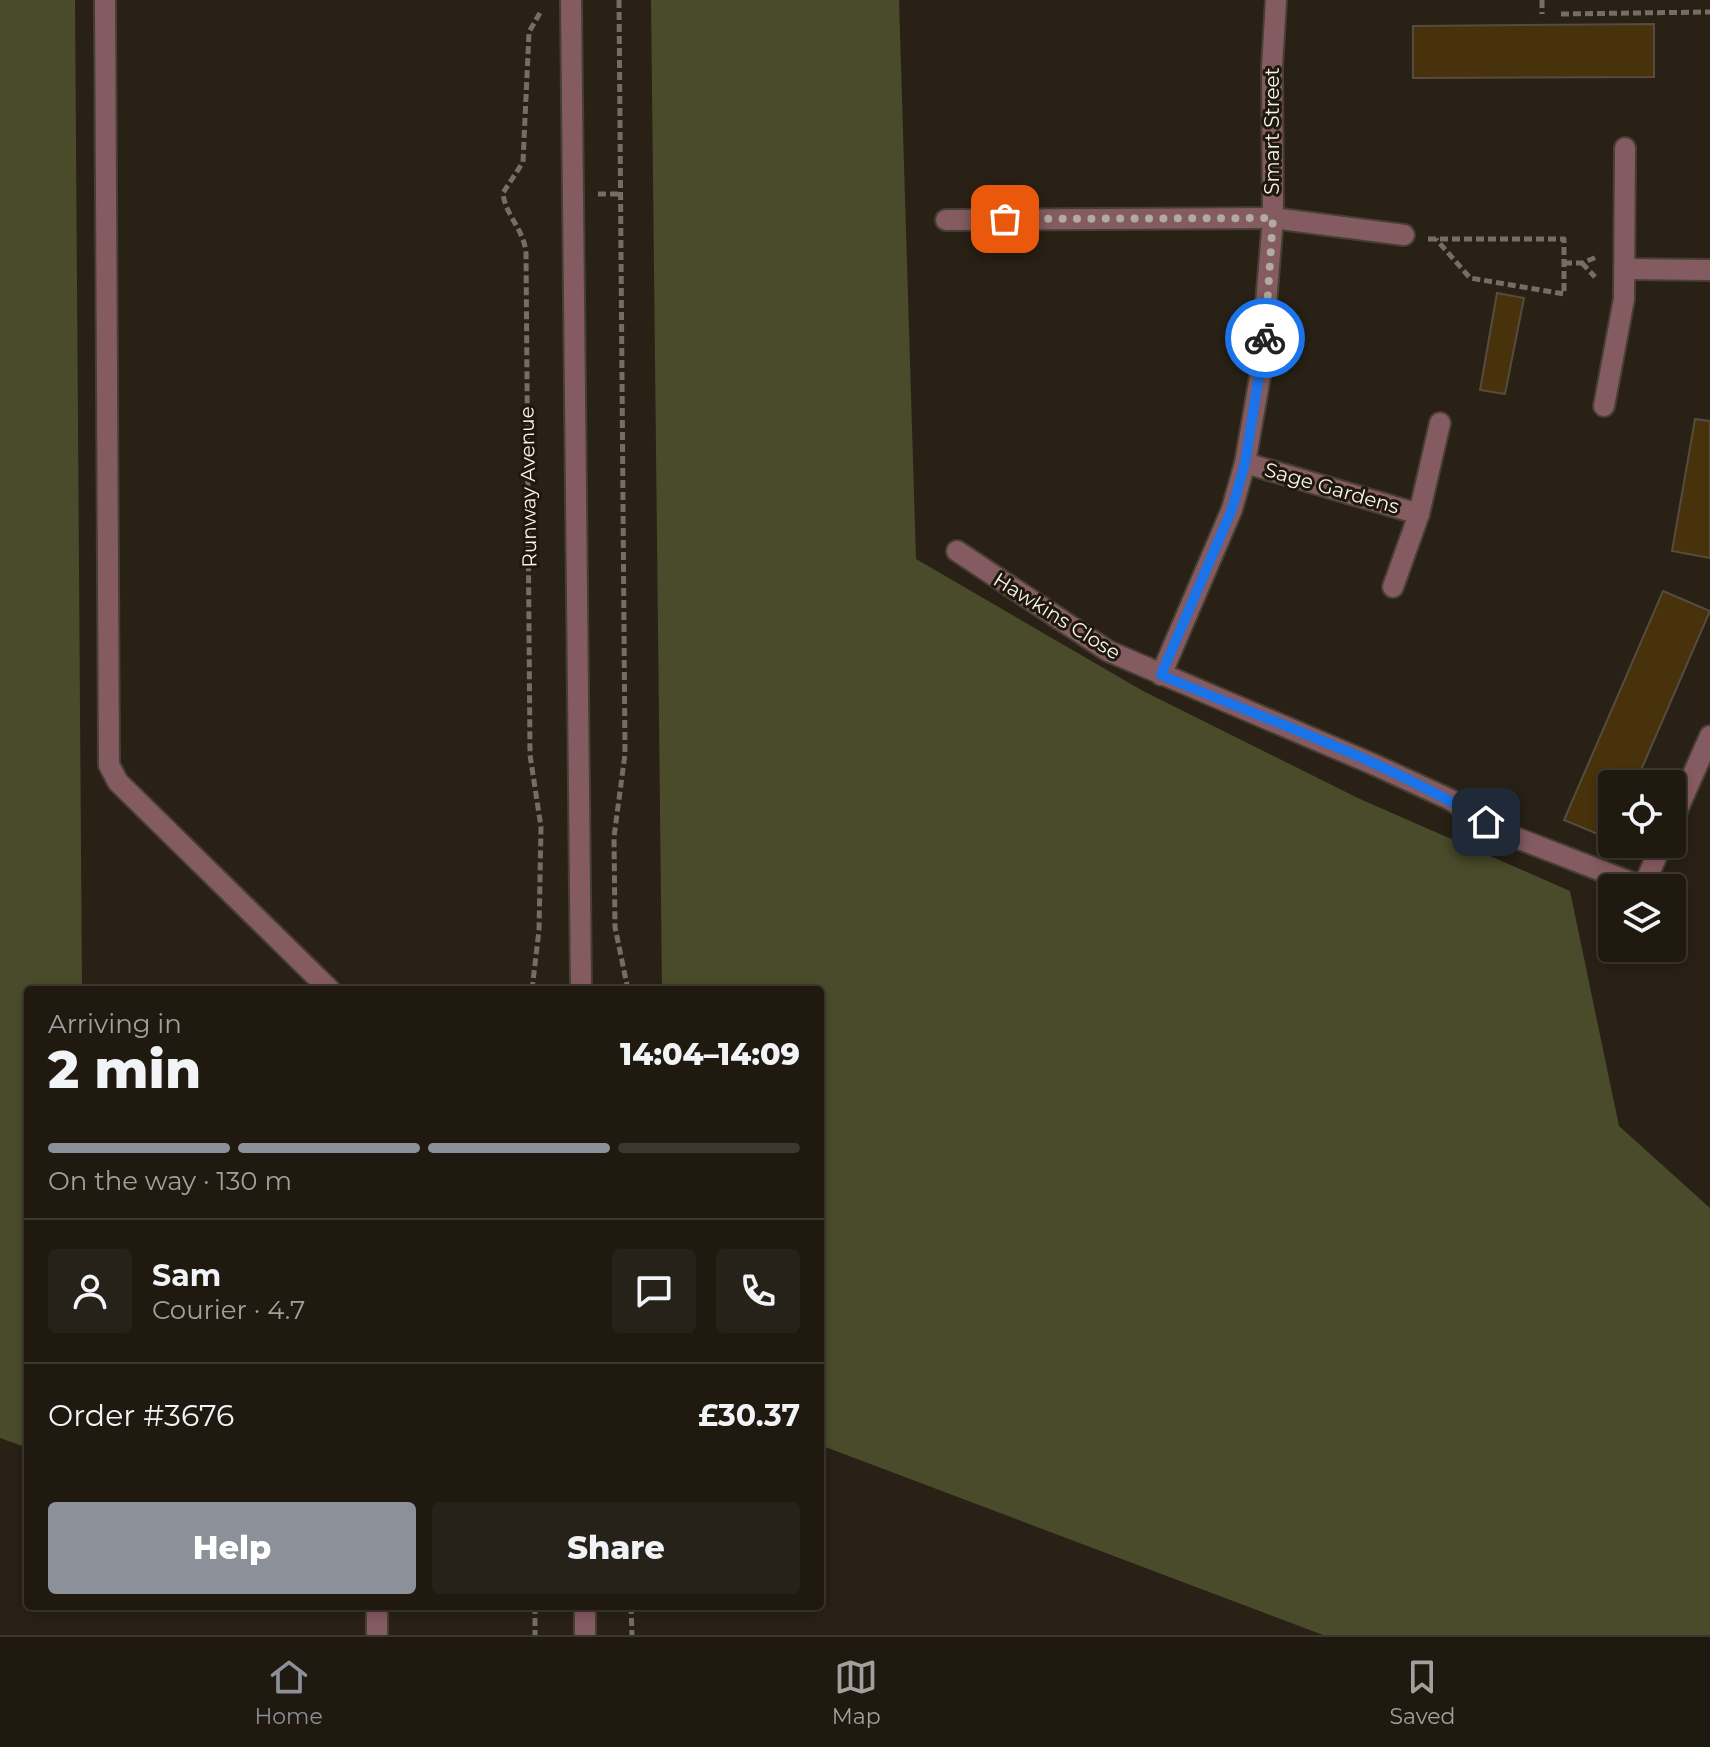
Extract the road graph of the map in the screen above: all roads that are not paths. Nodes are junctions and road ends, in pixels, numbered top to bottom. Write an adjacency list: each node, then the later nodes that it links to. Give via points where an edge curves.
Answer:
1 (105, 0): 20 (street, via 109,765 118,782)
2 (571, 0): 21 (street)
3 (1276, 0): 5 (street, Smart Street)
4 (1625, 148): 8 (street)
5 (1273, 218): 6 (street); 7 (street); 12 (street, Smart Street, via 1266,329)
6 (946, 220)
7 (1404, 235)
8 (1625, 269): 9 (street); 10 (street)
9 (1710, 270)
10 (1604, 406)
11 (1440, 423): 13 (street, Sage Gardens)
12 (1245, 463): 13 (street, Sage Gardens); 16 (street, Smart Street, via 1232,509)
13 (1419, 514): 15 (street, Sage Gardens)
14 (957, 551): 16 (street, Hawkins Close, via 1108,651)
15 (1393, 587)
16 (1161, 675): 19 (street, Hawkins Close, via 1449,799 1504,833)
17 (1710, 736): 18 (street)
18 (1686, 790)
19 (1610, 874)
20 (326, 986)
21 (581, 986)
22 (377, 1610): 24 (street)
23 (585, 1610): 25 (street)
24 (377, 1635)
25 (585, 1635)

